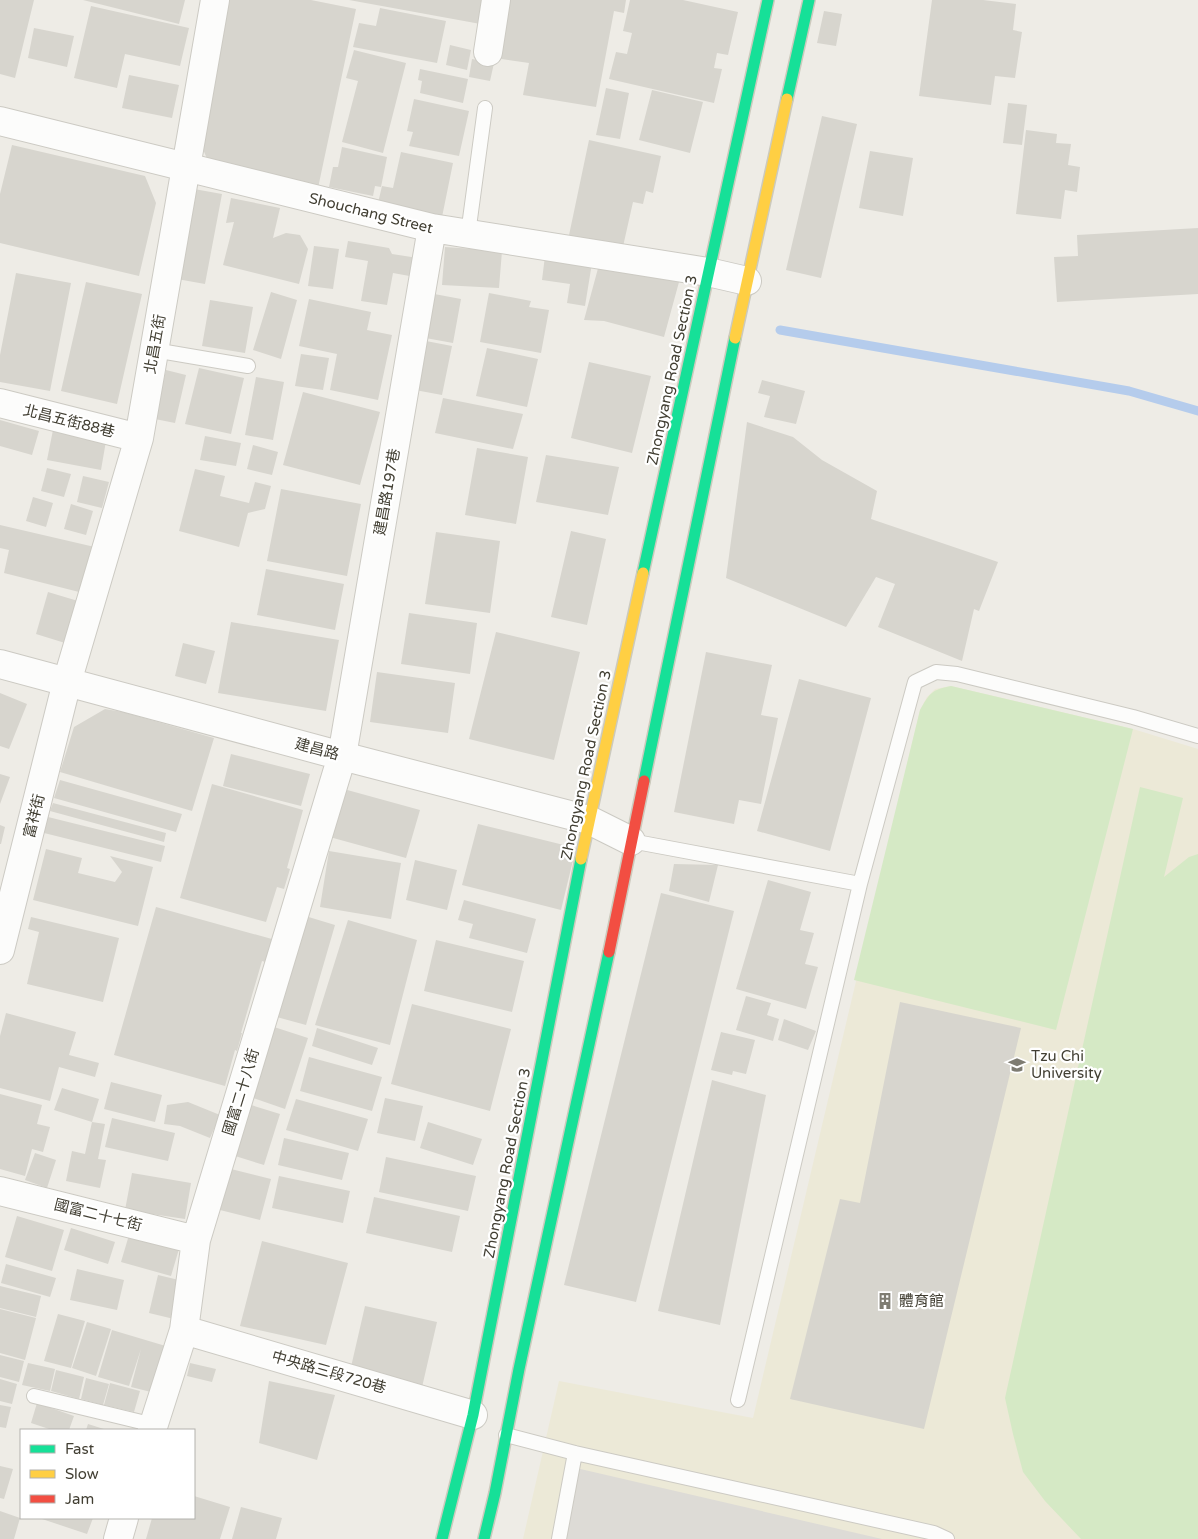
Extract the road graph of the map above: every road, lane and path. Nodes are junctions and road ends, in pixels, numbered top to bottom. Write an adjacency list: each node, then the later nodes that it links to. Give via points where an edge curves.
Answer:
1 (215, 0): 8 (street, 北昌五街)
2 (496, 0): 5 (street)
3 (768, 0): 11 (street, Zhongyang Road Section 3)
4 (809, 0): 12 (street)
5 (488, 52)
6 (485, 108): 10 (lane)
7 (0, 121): 8 (street, Shouchang Street)
8 (187, 167): 9 (street, Shouchang Street); 13 (street, 北昌五街)
9 (432, 228): 10 (street, Shouchang Street); 20 (street, 建昌路197巷)
10 (468, 234): 11 (street, Shouchang Street)
11 (708, 272): 12 (street, Shouchang Street); 21 (street, Zhongyang Road Section 3)
12 (747, 281): 22 (street)
13 (154, 350): 14 (lane); 16 (street, 北昌五街)
14 (248, 366)
15 (0, 403): 16 (street, 北昌五街88巷)
16 (139, 438): 18 (street, 北昌五街)
17 (0, 664): 18 (street, 建昌路)
18 (67, 682): 20 (street, 建昌路); 24 (street, 富祥街)
19 (1198, 736): 23 (lane, via 1077,703 957,674 936,672 915,682)
20 (342, 756): 21 (street, 建昌路); 26 (street, 國富二十八街)
21 (589, 820): 22 (street, 建昌路); 30 (street, Zhongyang Road Section 3)
22 (631, 842): 23 (lane); 32 (street)
23 (860, 884): 29 (lane)
24 (0, 950)
25 (0, 1191): 26 (street, 國富二十七街)
26 (196, 1240): 27 (street, 國富二十八街)
27 (184, 1330): 30 (street, 中央路三段720巷); 31 (street, 國富二十八街)
28 (34, 1396): 31 (lane)
29 (738, 1400)
30 (473, 1414): 36 (street, Zhongyang Road Section 3)
31 (153, 1427)
32 (506, 1435): 33 (lane); 37 (street)
33 (575, 1454): 38 (lane); 39 (lane, via 934,1533)
34 (124, 1519): 35 (street)
35 (118, 1539)
36 (442, 1539)
37 (484, 1539)
38 (559, 1539)
39 (947, 1539)

